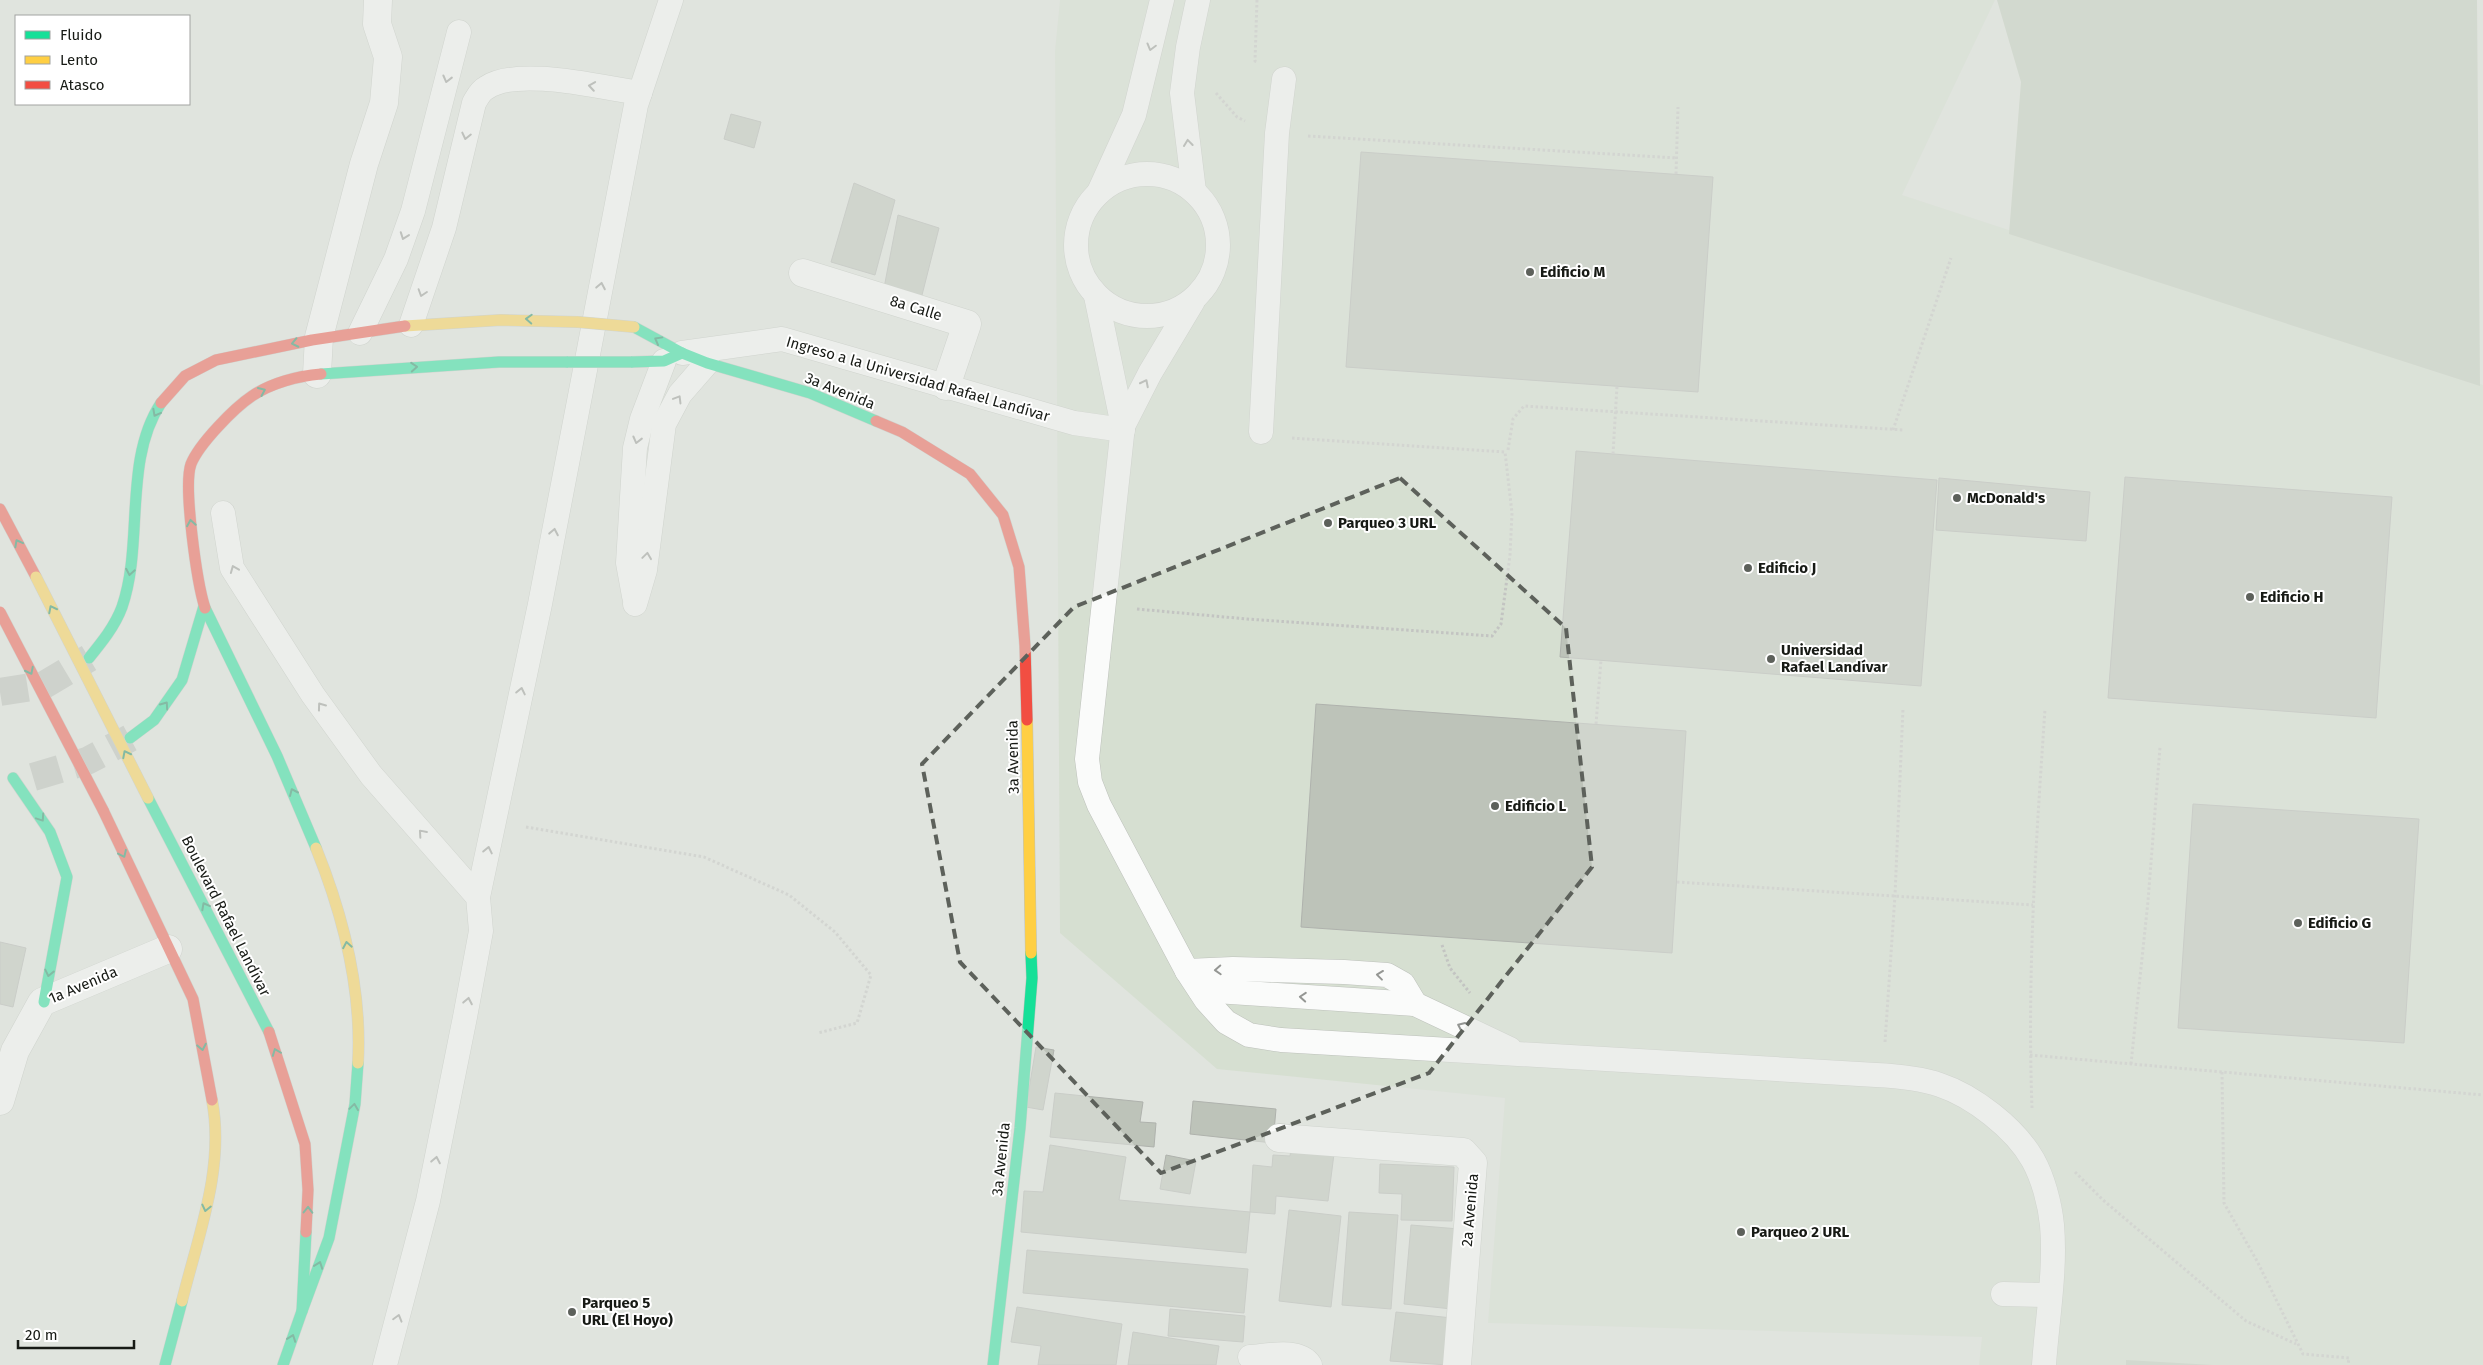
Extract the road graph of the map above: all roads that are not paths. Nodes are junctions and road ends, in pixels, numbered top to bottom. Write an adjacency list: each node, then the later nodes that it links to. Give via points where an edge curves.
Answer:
1 (378, 0): 15 (street, via 377,24 388,57 384,103 364,164)
2 (671, 0): 7 (lane)
3 (1162, 0): 9 (lane, one-way to 9, via 1134,115)
4 (1198, 0): 8 (lane, one-way to 4, via 1182,93)
5 (459, 32): 14 (lane, one-way to 14, via 413,211 396,259)
6 (1284, 79): 21 (lane, via 1277,134)
7 (640, 93): 13 (lane, one-way to 13, via 532,78 506,80 485,88 474,103 444,228); 31 (lane, one-way to 7, via 540,604)
8 (1194, 191): 9 (lane, via 1177,180 1157,175 1136,175 1116,181); 12 (lane, via 1213,218 1218,234 1219,258 1210,281)
9 (1099, 192): 11 (lane, via 1086,207 1076,243 1078,263)
10 (804, 273): 19 (street, 8a Calle, via 967,324)
11 (1096, 296): 12 (lane, via 1113,308 1132,315 1153,317 1173,312); 20 (lane)
12 (1194, 300): 20 (lane, one-way to 12, via 1150,373)
13 (412, 325): 14 (street); 16 (street, 3a Avenida, one-way to 13, bridge, via 634,327 522,318)
14 (360, 333): 15 (street)
15 (320, 338): 18 (street); 26 (street, one-way to 26, via 220,358 185,376 165,397 149,428 124,602 110,632)
16 (673, 357): 17 (street, 3a Avenida); 17 (lane, one-way to 17, via 642,419 635,448 628,564 635,604 645,570 664,424 680,394); 18 (street, 3a Avenida, one-way to 16, bridge, via 499,362 631,362); 19 (lane, Ingreso a la Universidad Rafael Landívar, via 782,339)
17 (707, 363): 45 (street, 3a Avenida, via 810,393 902,432 970,474 1003,515 1019,567 1026,646 1032,978 1020,1128)
18 (317, 374): 24 (street, 3a Avenida, one-way to 18, via 186,496 191,465 204,442 252,396 284,381)
19 (946, 386): 20 (lane, Ingreso a la Universidad Rafael Landívar, via 1074,423)
20 (1123, 428): 33 (lane, via 1087,759 1090,782 1099,805)
21 (1261, 432)
22 (0, 509): 40 (street, Boulevard Rafael Landívar, one-way to 22, bridge, via 308,1199 305,1144 268,1030)
23 (223, 514): 31 (lane, one-way to 23, via 371,775 313,695 232,568)
24 (204, 606): 27 (street, one-way to 24, via 154,720 182,680); 40 (street, one-way to 24, via 329,1238 354,1104 359,1042 352,976 334,893 305,820)
25 (0, 612): 32 (street, one-way to 32, bridge, via 103,810)
26 (89, 658)
27 (130, 738)
28 (13, 778): 29 (street); 30 (street); 34 (street, one-way to 34, via 50,832 67,877)
29 (26, 778)
30 (0, 779)
31 (478, 898): 44 (lane, one-way to 31, via 428,1201 464,1026 481,931)
32 (168, 949): 34 (street, 1a Avenida); 42 (street, one-way to 42, via 193,999 213,1106 216,1140 213,1179)
33 (1193, 981): 35 (lane, one-way to 33, via 1415,1004); 35 (lane, via 1226,1022 1249,1035 1317,1043)
34 (44, 1002): 36 (street, 1a Avenida, via 15,1051)
35 (1520, 1054): 39 (lane, via 1876,1074 1939,1084 1961,1094 1996,1117 2033,1159 2045,1191 2052,1224)
36 (0, 1101)
37 (1279, 1138): 47 (street, 2a Avenida, via 1463,1152 1473,1163)
38 (2003, 1294): 39 (lane)
39 (2049, 1295): 48 (lane)
40 (302, 1311): 43 (street, Boulevard Rafael Landívar, one-way to 40)
41 (1250, 1357): 46 (lane, via 1288,1354)
42 (165, 1365)
43 (283, 1365)
44 (385, 1365)
45 (992, 1365)
46 (1310, 1365)
47 (1457, 1365)
48 (2044, 1365)

